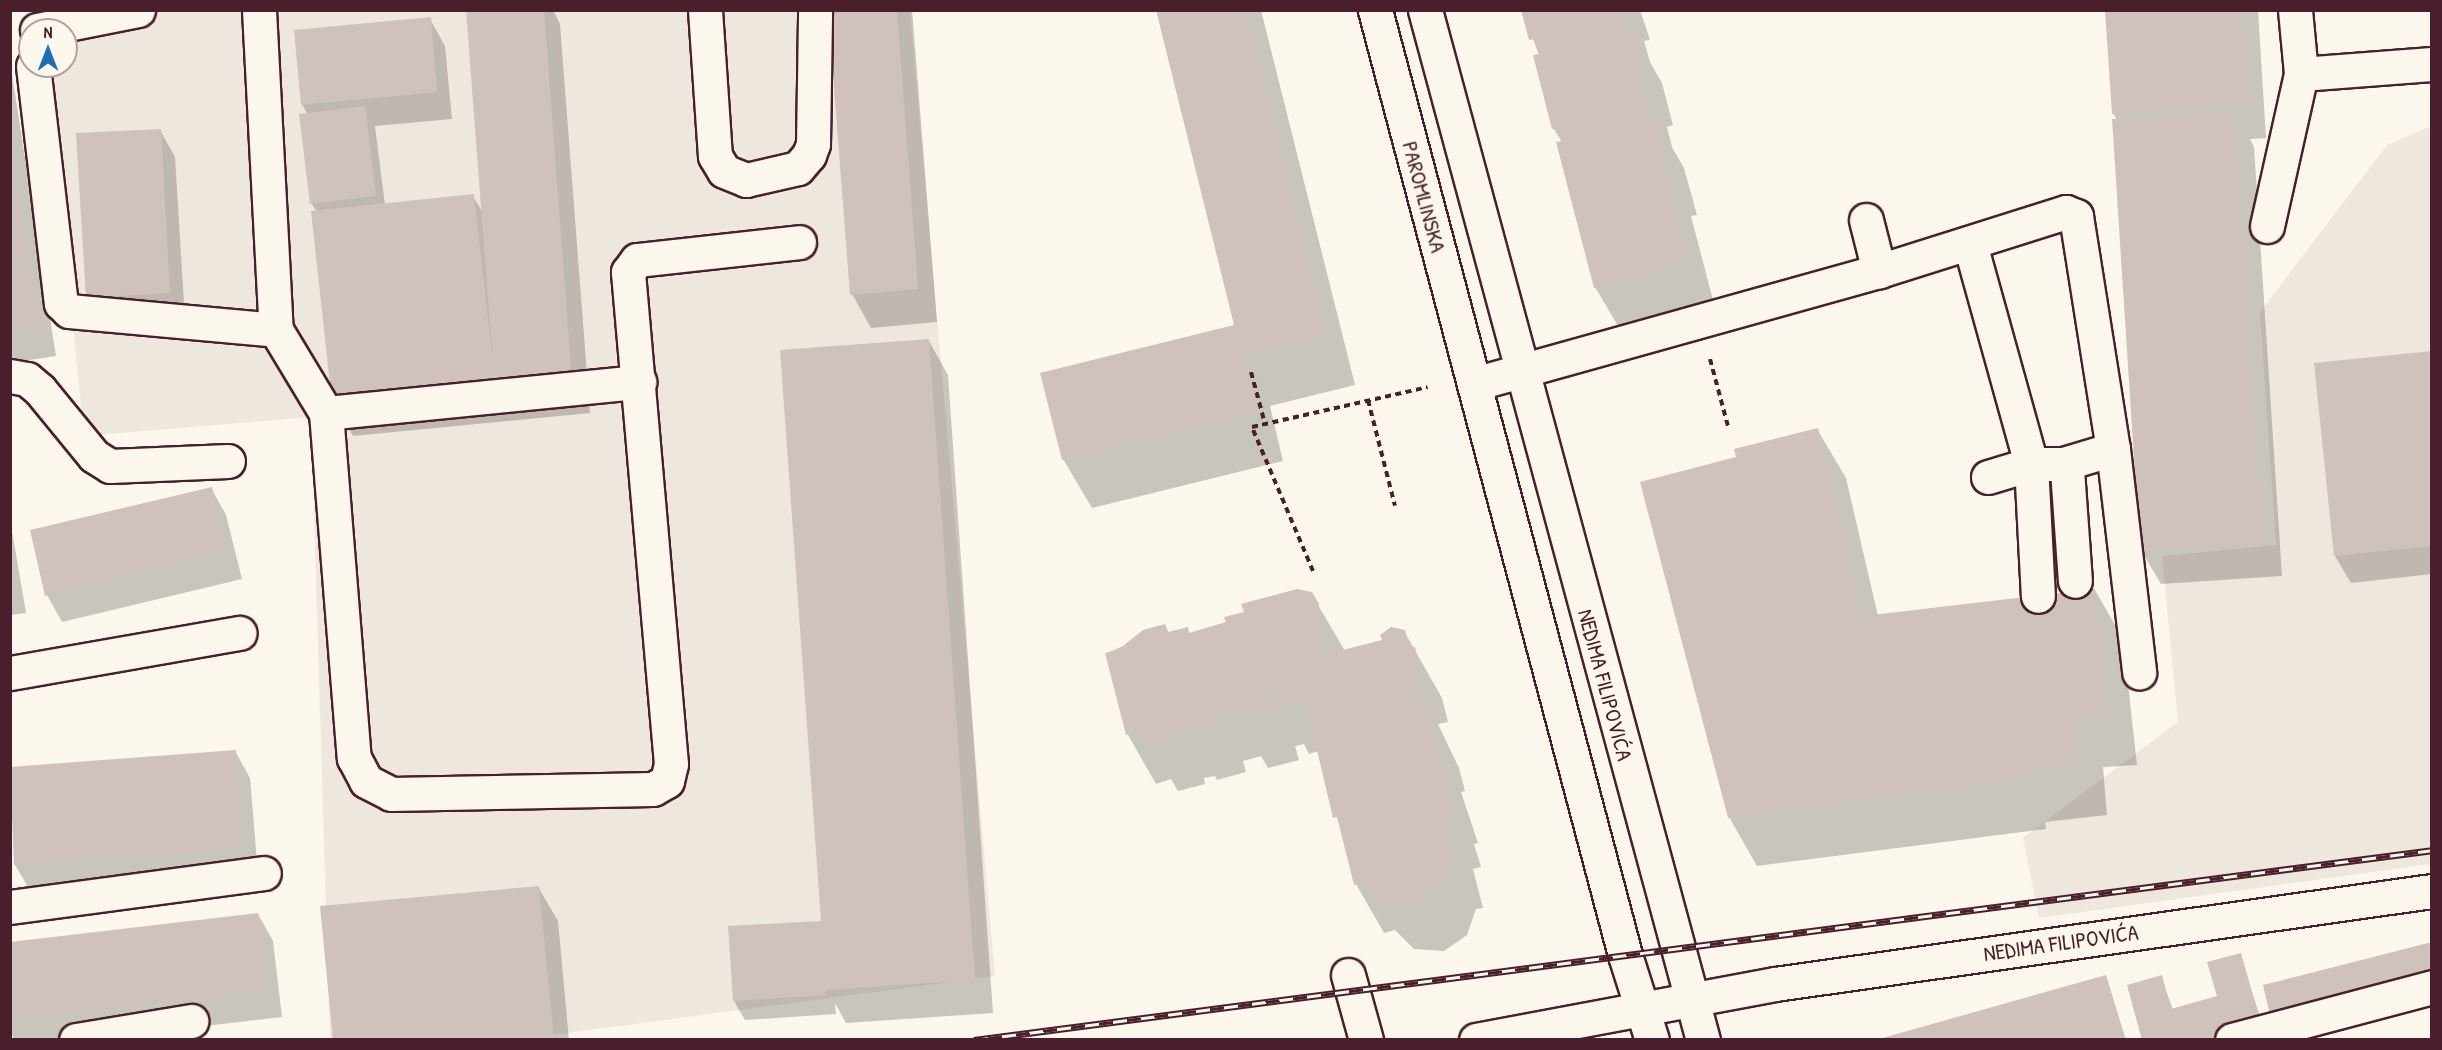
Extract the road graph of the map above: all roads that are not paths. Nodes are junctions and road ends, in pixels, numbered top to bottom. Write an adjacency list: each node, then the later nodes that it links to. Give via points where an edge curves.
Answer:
1 (138, 10): 8 (street)
2 (259, 10): 17 (street)
3 (705, 10): 4 (street, via 715,156 724,171 746,180 798,168 809,155 813,144)
4 (815, 10)
5 (1375, 10): 21 (street, PAROMLINSKA)
6 (1425, 10): 18 (street)
7 (2295, 10): 10 (street)
8 (78, 22)
9 (2432, 64): 10 (street)
10 (2301, 74): 13 (street)
11 (34, 78): 17 (street, via 61,303 69,311)
12 (1866, 220): 16 (street)
13 (2267, 226)
14 (799, 242): 20 (street, via 636,260 628,272)
15 (1970, 244): 16 (street); 23 (street, via 2066,212 2076,216); 25 (street)
16 (1879, 271): 18 (street)
17 (276, 330): 22 (street)
18 (1521, 370): 21 (street); 37 (street, NEDIMA FILIPOVIĆA)
19 (10, 376): 24 (street, via 27,379 40,390 93,456 110,466)
20 (639, 382): 22 (street); 22 (street, via 671,764 667,781 653,789 391,794 366,781 354,758)
21 (1474, 384): 39 (street, via 1625,954)
22 (326, 413)
23 (2113, 449): 25 (street); 30 (street)
24 (228, 461)
25 (2047, 464): 26 (street); 27 (street, via 2067,470); 28 (street)
26 (1988, 477)
27 (2075, 582)
28 (2038, 596)
29 (240, 633): 31 (street)
30 (2139, 672)
31 (10, 673)
32 (264, 873): 34 (street)
33 (2432, 891): 37 (street, NEDIMA FILIPOVIĆA, via 1774,984)
34 (10, 907)
35 (1348, 975): 41 (street)
36 (2432, 987): 44 (street)
37 (1690, 1000): 39 (street, NEDIMA FILIPOVIĆA); 43 (street)
38 (191, 1021): 40 (street)
39 (1648, 1024): 42 (street, NEDIMA FILIPOVIĆA)
40 (76, 1040)
41 (1366, 1040)
42 (1476, 1040)
43 (1703, 1040)
44 (2232, 1040)

